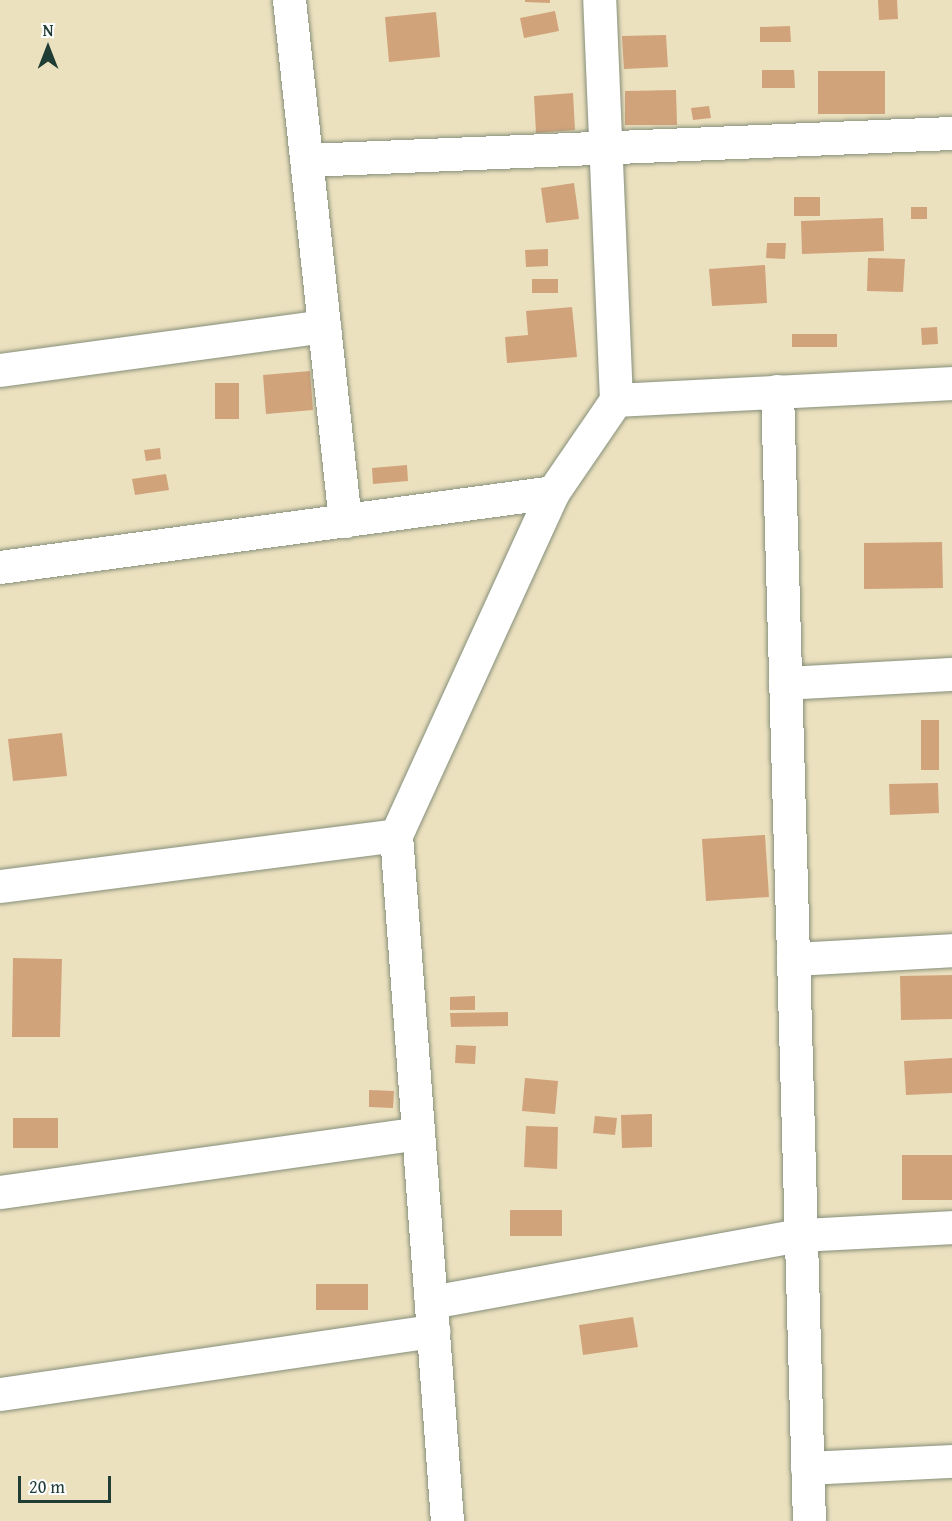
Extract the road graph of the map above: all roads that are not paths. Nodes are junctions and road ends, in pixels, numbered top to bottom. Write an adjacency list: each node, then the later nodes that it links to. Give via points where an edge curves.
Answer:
1 (290, 0): 5 (street)
2 (599, 0): 4 (street)
3 (952, 133): 4 (street)
4 (605, 148): 5 (street); 10 (street)
5 (307, 160): 6 (street)
6 (324, 326): 7 (street); 12 (street)
7 (0, 370)
8 (952, 383): 9 (street)
9 (777, 392): 10 (street); 15 (street)
10 (616, 400): 11 (street)
11 (554, 492): 12 (street); 16 (street)
12 (345, 521): 13 (street)
13 (0, 567)
14 (952, 674): 15 (street)
15 (785, 683): 19 (street)
16 (396, 835): 17 (street); 20 (street)
17 (0, 886)
18 (952, 950): 19 (street)
19 (793, 959): 23 (street)
20 (418, 1133): 21 (street); 24 (street)
21 (0, 1192)
22 (952, 1227): 23 (street)
23 (801, 1235): 24 (street); 27 (street)
24 (432, 1317): 25 (street); 28 (street)
25 (0, 1394)
26 (952, 1461): 27 (street)
27 (807, 1468): 29 (street)
28 (447, 1521)
29 (809, 1521)

